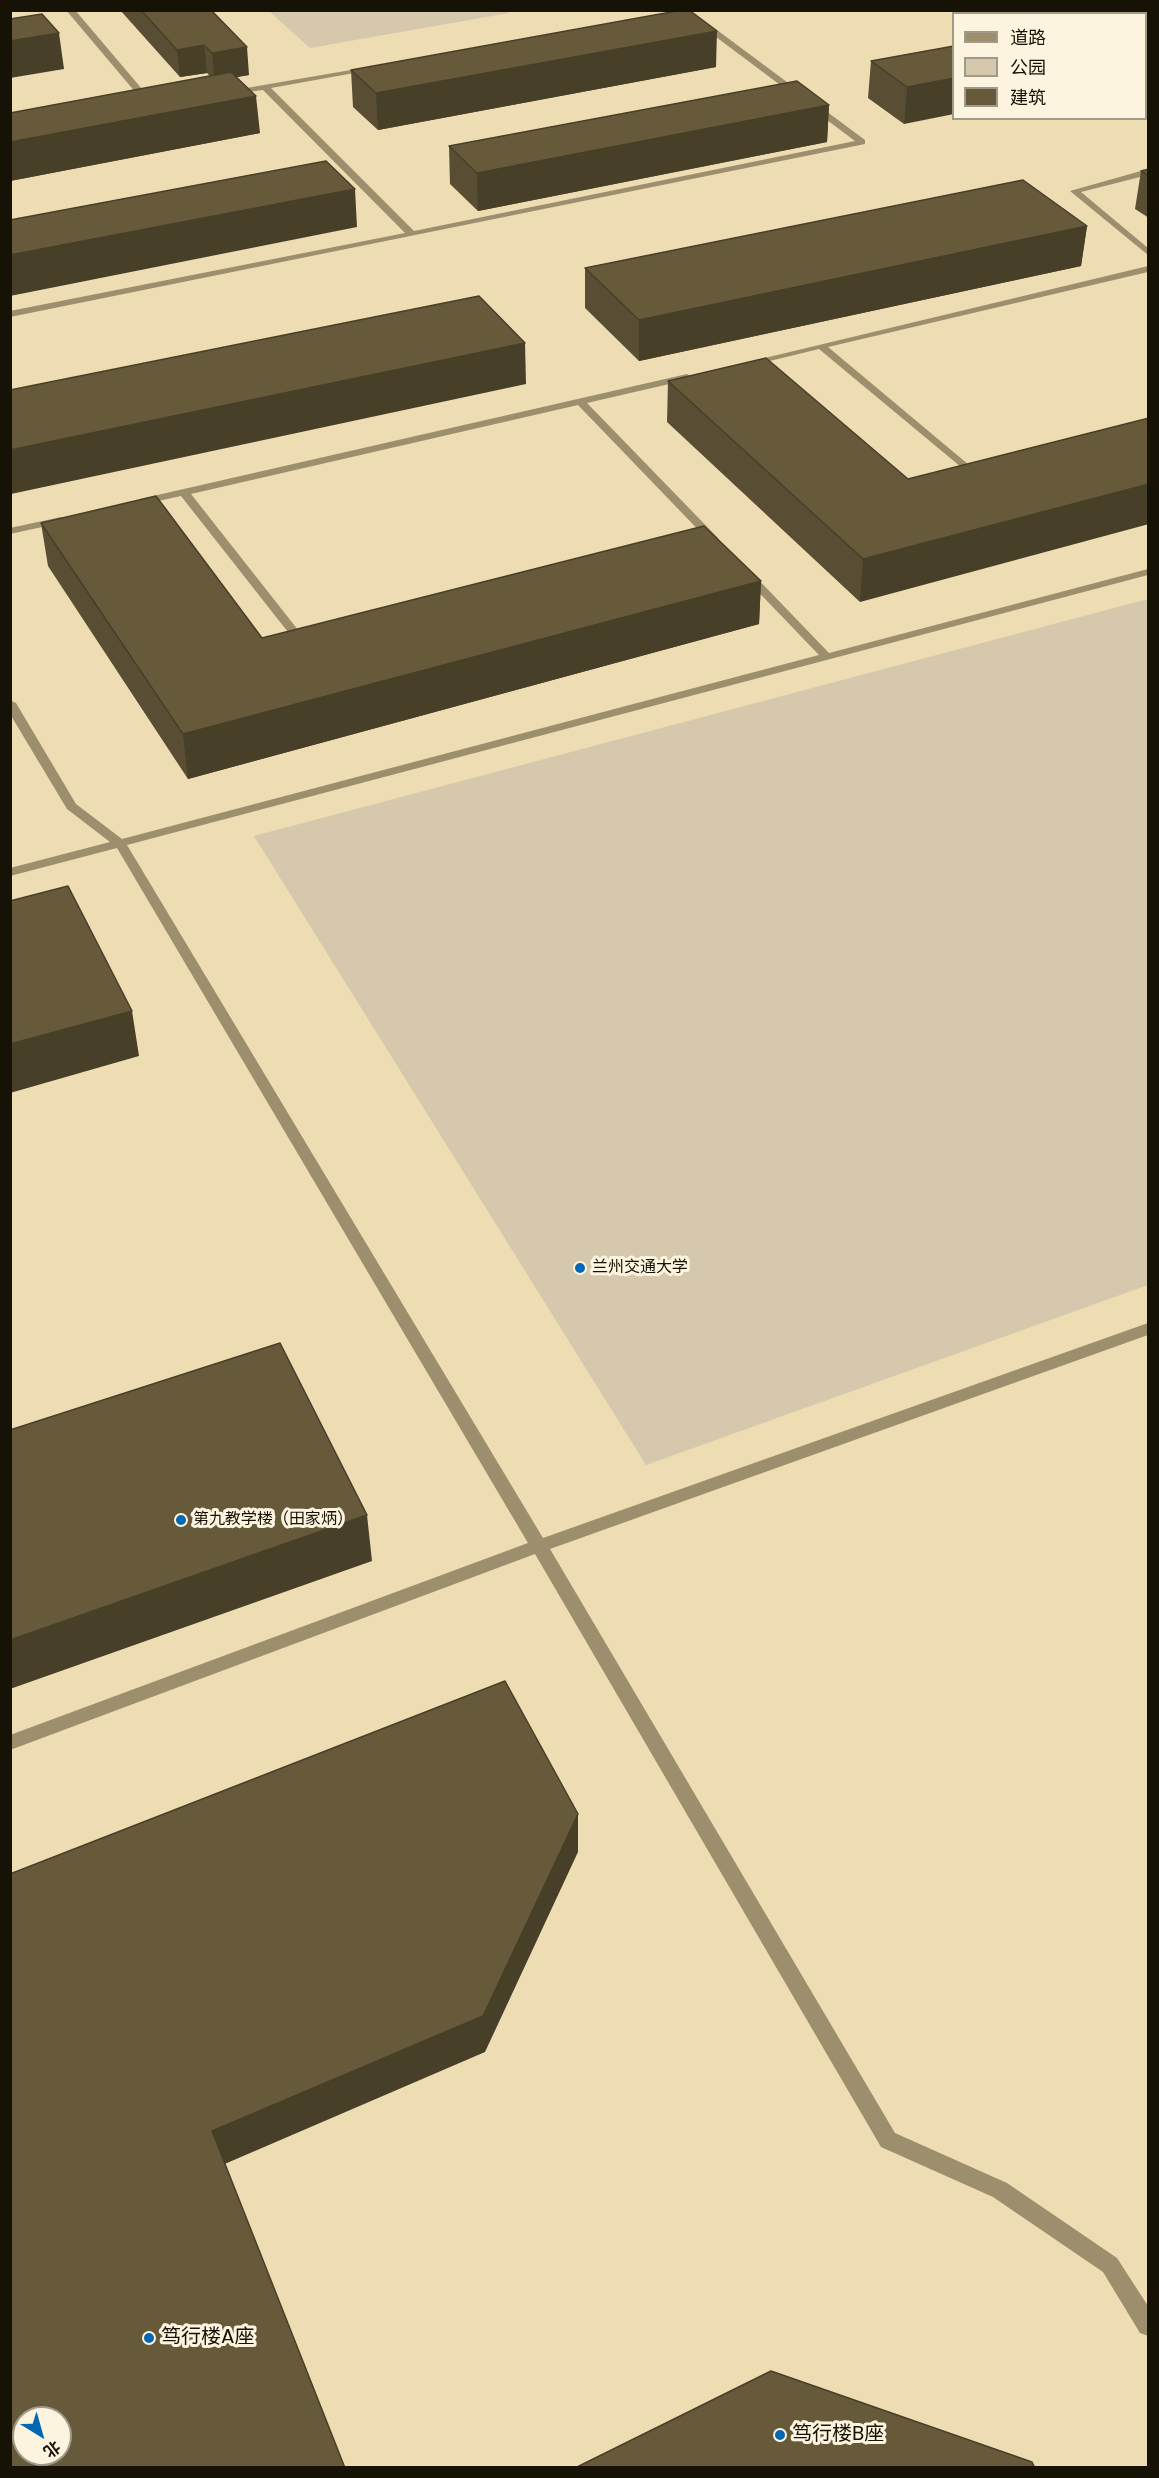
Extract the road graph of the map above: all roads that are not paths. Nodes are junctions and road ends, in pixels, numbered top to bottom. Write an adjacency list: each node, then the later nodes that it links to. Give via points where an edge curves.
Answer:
1 (70, 10): 7 (lane)
2 (682, 13): 10 (lane, via 862,142)
3 (382, 66): 4 (lane)
4 (265, 87): 5 (lane); 10 (lane)
5 (219, 95)
6 (163, 105): 7 (lane)
7 (152, 107): 8 (lane)
8 (140, 109)
9 (1149, 172): 11 (lane, via 1074,191)
10 (412, 234): 13 (lane)
11 (1149, 252)
12 (1149, 269): 14 (lane)
13 (10, 314)
14 (822, 346): 15 (lane); 18 (lane, via 973,474)
15 (741, 365)
16 (696, 375): 17 (lane)
17 (580, 402): 19 (lane); 23 (lane, via 703,536)
18 (995, 468)
19 (184, 492): 20 (lane); 26 (lane, via 299,639)
20 (126, 505)
21 (68, 518): 22 (lane)
22 (10, 531)
23 (725, 551)
24 (740, 567): 27 (lane)
25 (1149, 572): 27 (lane)
26 (322, 634)
27 (826, 656): 29 (lane)
28 (10, 703): 29 (lane, via 71,806)
29 (120, 843): 30 (lane); 32 (lane)
30 (10, 872)
31 (1149, 1329): 32 (lane)
32 (539, 1546): 33 (lane); 34 (lane, via 888,2140 1000,2190 1110,2265)
33 (10, 1743)
34 (1149, 2325)

